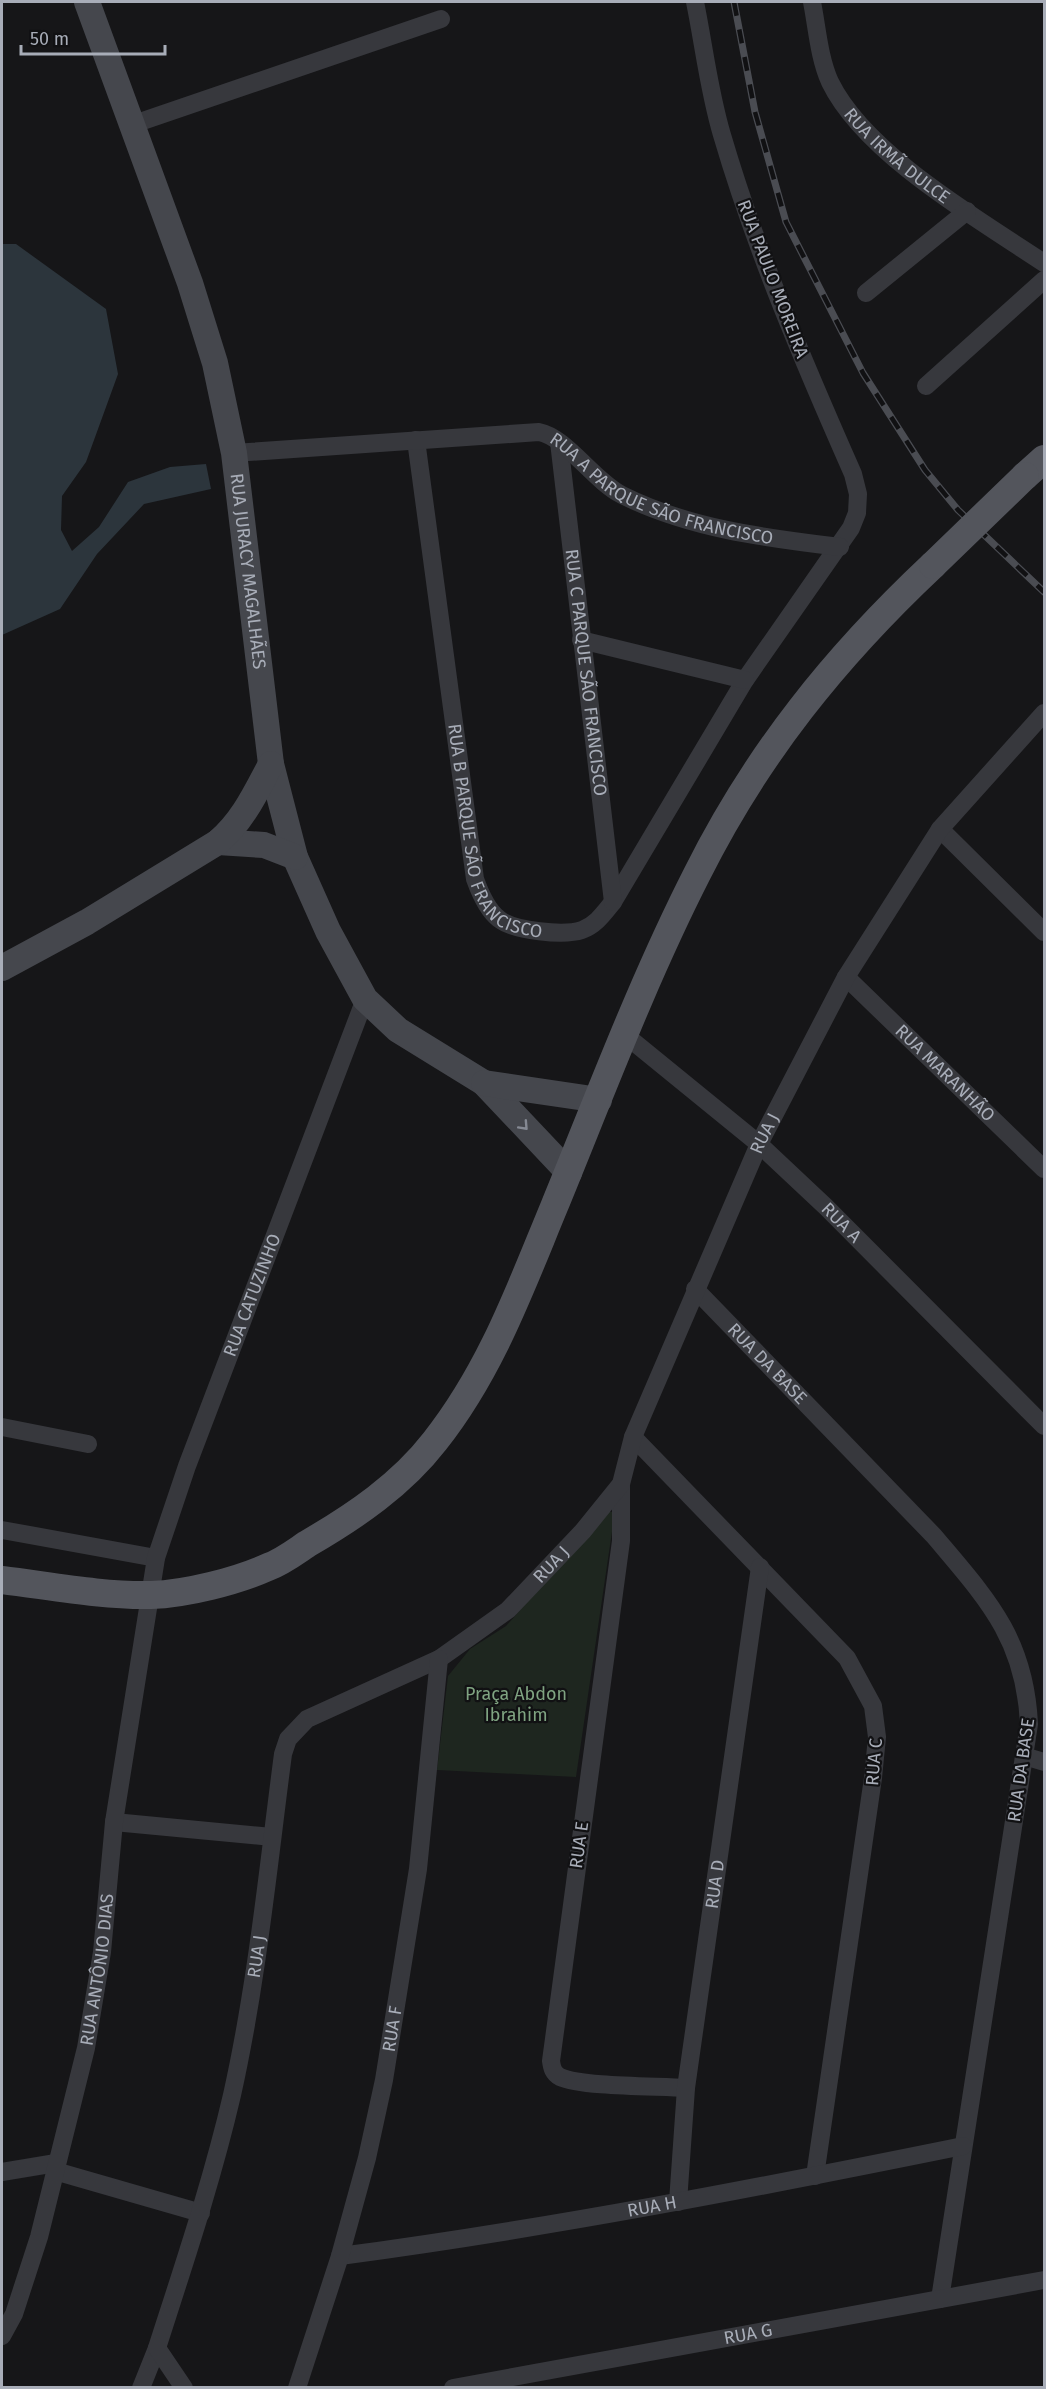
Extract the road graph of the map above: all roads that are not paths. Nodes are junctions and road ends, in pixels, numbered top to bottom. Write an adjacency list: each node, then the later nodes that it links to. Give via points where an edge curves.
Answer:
1 (87, 2): 5 (street, RUA JURACY MAGALHÃES)
2 (695, 2): 15 (street, RUA PAULO MOREIRA, via 721,133 751,224 853,474 857,513)
3 (812, 2): 6 (street, RUA IRMÃ DULCE, via 823,58 838,97 887,152)
4 (441, 19): 5 (street)
5 (131, 125): 13 (street, RUA JURACY MAGALHÃES, via 208,340)
6 (968, 212): 7 (street, RUA IRMÃ DULCE); 9 (street)
7 (1044, 263)
8 (1044, 280): 10 (street)
9 (866, 292)
10 (926, 386)
11 (416, 440): 12 (street, RUA A PARQUE SÃO FRANCISCO, via 539,432); 13 (street, RUA A PARQUE SÃO FRANCISCO); 23 (street, RUA B PARQUE SÃO FRANCISCO, via 475,879 481,894 499,919 515,927 559,932 581,930 597,921)
12 (559, 442): 15 (street, RUA A PARQUE SÃO FRANCISCO, via 622,495 683,519 767,538); 16 (street, RUA C PARQUE SÃO FRANCISCO)
13 (234, 453): 19 (street, RUA JURACY MAGALHÃES)
14 (1035, 468): 28 (main road, bridge, via 842,657 784,727 697,873)
15 (840, 547): 17 (street, RUA B PARQUE SÃO FRANCISCO)
16 (581, 640): 17 (street); 23 (street, RUA C PARQUE SÃO FRANCISCO)
17 (745, 680): 23 (street, RUA B PARQUE SÃO FRANCISCO)
18 (1044, 713): 20 (street, RUA J)
19 (271, 764): 21 (street, via 244,813); 22 (street, RUA JURACY MAGALHÃES)
20 (940, 829): 24 (street); 26 (street, RUA J)
21 (218, 842): 22 (street, via 264,845); 25 (street, via 87,922)
22 (295, 857): 27 (street, RUA JURACY MAGALHÃES, via 328,931)
23 (613, 902)
24 (1044, 932)
25 (2, 968)
26 (846, 977): 31 (street, RUA J); 32 (street, RUA MARANHÃO)
27 (365, 999): 29 (street, RUA JURACY MAGALHÃES, via 399,1030); 41 (street, RUA CATUZINHO, via 187,1466)
28 (624, 1034): 30 (main road); 31 (street, RUA A)
29 (484, 1083): 30 (street); 33 (street, one-way to 33)
30 (599, 1100): 33 (main road)
31 (759, 1144): 34 (street, RUA J); 36 (street, RUA A)
32 (1044, 1169)
33 (569, 1173): 44 (main road, via 497,1344 434,1443 392,1487 350,1519 269,1567 213,1584)
34 (695, 1289): 37 (street, RUA J); 46 (street, RUA DA BASE, via 934,1536 1001,1622 1018,1655 1028,1693)
35 (2, 1426): 38 (street)
36 (1044, 1426)
37 (633, 1437): 39 (street, RUA J); 42 (street, RUA C)
38 (88, 1444)
39 (621, 1484): 45 (street, RUA J, via 583,1531 508,1610); 50 (street, RUA E, via 621,1541 551,2061 559,2076 577,2081)
40 (2, 1530): 41 (street)
41 (156, 1558): 44 (street, RUA CATUZINHO)
42 (760, 1567): 50 (street, RUA D); 54 (street, RUA C, via 847,1658 873,1706 878,1737)
43 (2, 1580): 44 (main road)
44 (152, 1595): 48 (street, RUA ANTÔNIO DIAS)
45 (439, 1659): 49 (street, RUA J, via 307,1719 297,1728 283,1754); 57 (street, RUA F, via 418,1869 384,2080)
46 (1024, 1756): 47 (street); 51 (street, RUA DA BASE)
47 (1044, 1762)
48 (114, 1822): 49 (street); 52 (street, RUA ANTÔNIO DIAS, via 100,1963 86,2048)
49 (272, 1837): 56 (street, RUA J, via 249,2013)
50 (686, 2088): 55 (street, RUA D)
51 (963, 2146): 54 (street, RUA H); 59 (street, RUA DA BASE)
52 (56, 2167): 53 (street); 56 (street); 60 (street, RUA ANTÔNIO DIAS, via 39,2237)
53 (2, 2172)
54 (815, 2176): 55 (street, RUA H)
55 (678, 2202): 57 (street, RUA H, via 482,2237)
56 (201, 2213): 62 (street, RUA J)
57 (340, 2256): 66 (street, RUA F)
58 (1044, 2280): 59 (street, RUA G)
59 (940, 2299): 63 (street, RUA G)
60 (8, 2315): 61 (street, RUA ANTÔNIO DIAS)
61 (2, 2336)
62 (157, 2348): 64 (street, RUA J); 65 (street)
63 (459, 2387)
64 (141, 2388)
65 (184, 2388)
66 (297, 2388)

